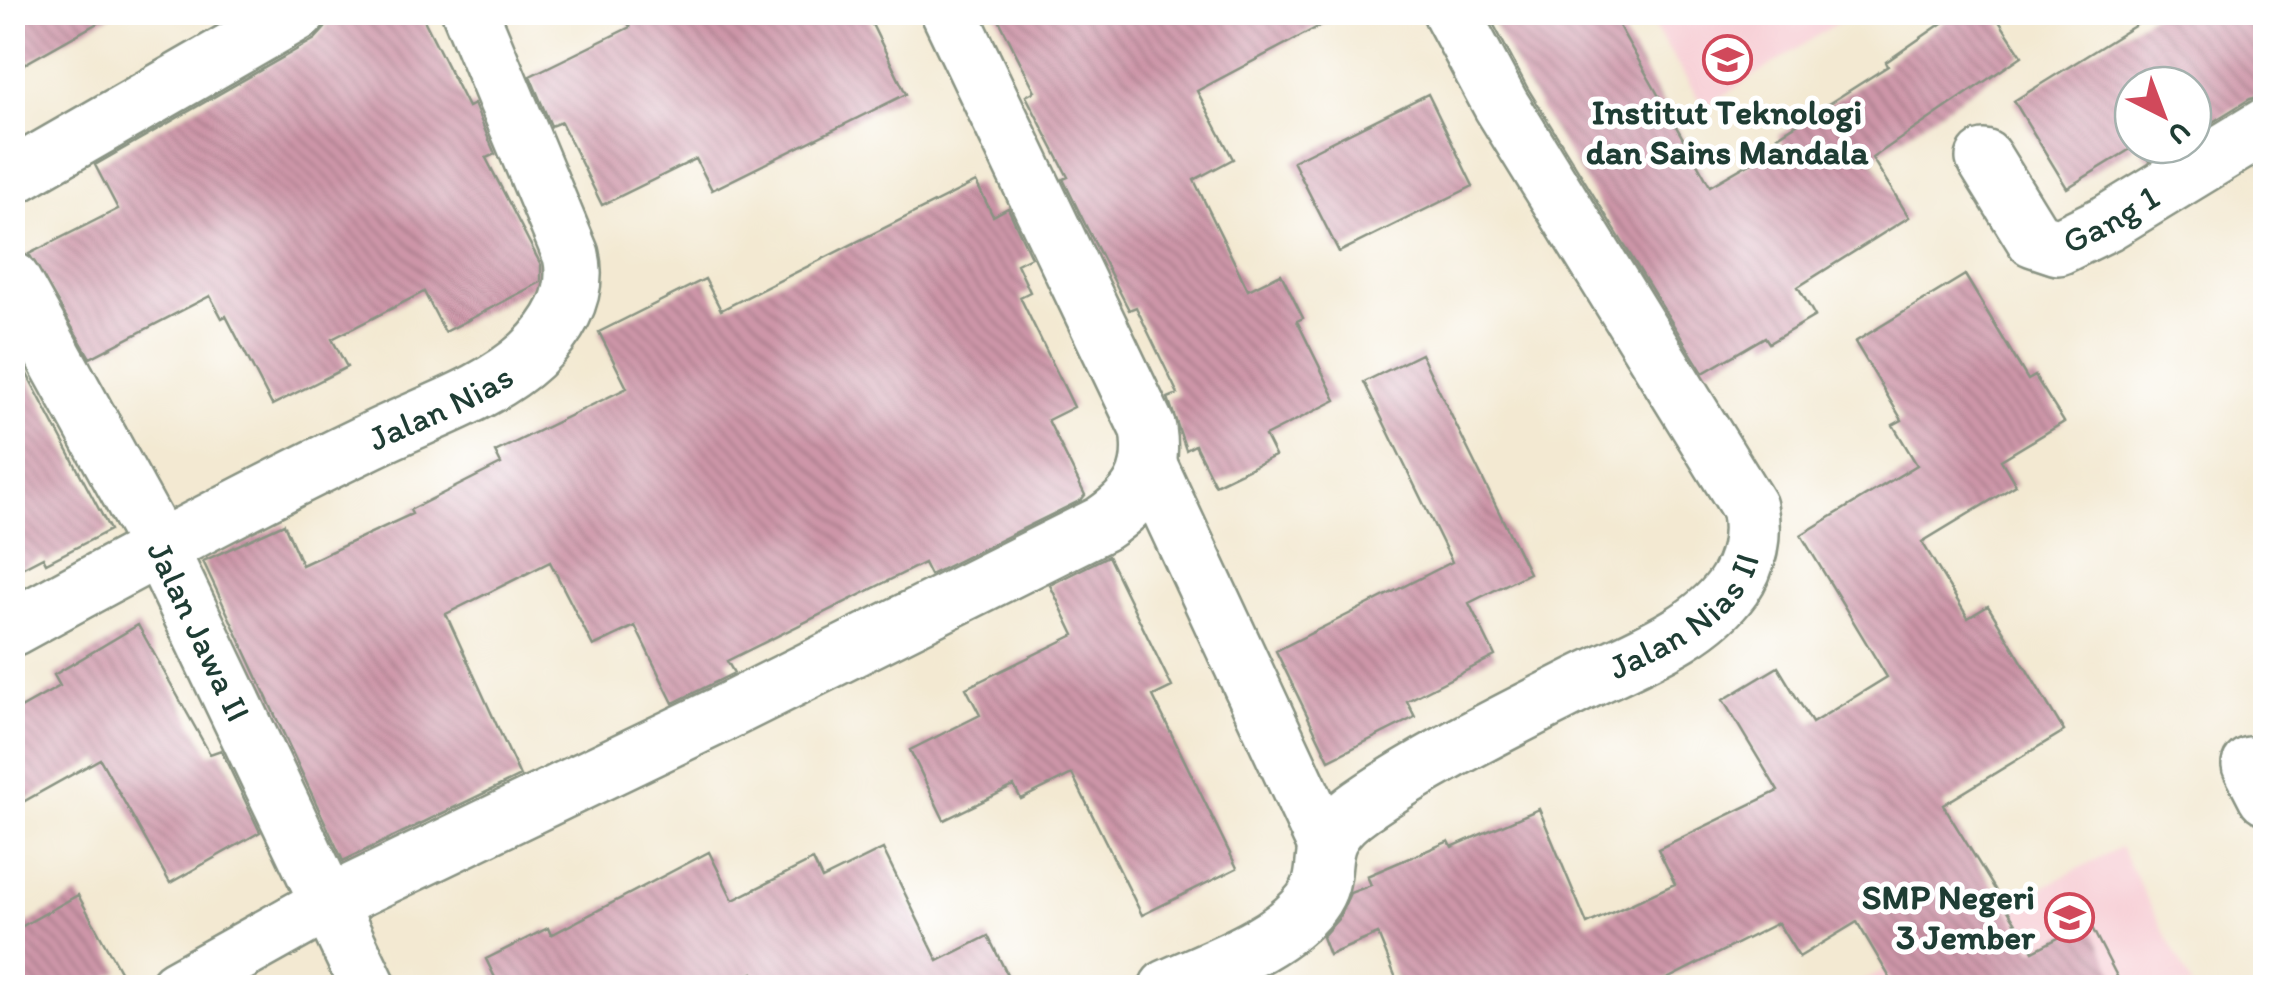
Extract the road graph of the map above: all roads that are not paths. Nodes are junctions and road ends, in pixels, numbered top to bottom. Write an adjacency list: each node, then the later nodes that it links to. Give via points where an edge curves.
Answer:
1 (299, 12): 7 (street)
2 (470, 12): 10 (street, Jalan Nias, via 571,255 575,285 561,317 505,374)
3 (949, 12): 9 (street, via 1148,430)
4 (1451, 12): 12 (street, Jalan Nias II, via 1501,105 1749,507 1752,536 1732,588 1702,616 1398,783 1344,819)
5 (2266, 126): 6 (street, Gang 1, via 2058,247 2034,239)
6 (1984, 158)
7 (12, 177)
8 (12, 280): 10 (street, Jalan Jawa II)
9 (1149, 465): 12 (street); 13 (street, via 1138,496 1102,524)
10 (159, 547): 11 (street, Jalan Nias); 13 (street, Jalan Jawa II)
11 (12, 628)
12 (1325, 844): 16 (street, via 1318,890 1297,916 1251,948)
13 (330, 903): 14 (street); 15 (street, Jalan Jawa II)
14 (177, 988)
15 (369, 988)
16 (1167, 988)

